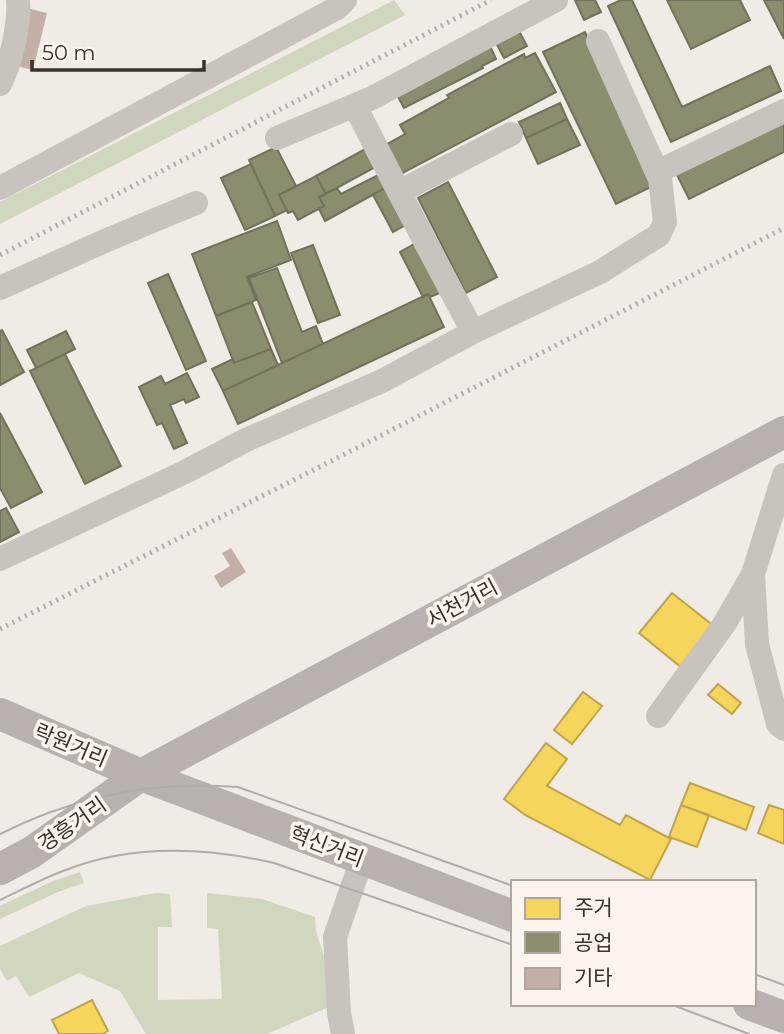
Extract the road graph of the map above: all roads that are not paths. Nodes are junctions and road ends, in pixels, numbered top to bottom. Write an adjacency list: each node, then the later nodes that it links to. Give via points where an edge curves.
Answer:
1 (18, 0): 5 (street, via 19,15)
2 (345, 0): 11 (street)
3 (556, 0): 6 (street)
4 (598, 41): 10 (street)
5 (0, 84)
6 (355, 106): 9 (street); 12 (street)
7 (784, 111): 10 (street)
8 (511, 134): 12 (street)
9 (277, 138)
10 (657, 172): 15 (street, via 665,222 659,235 600,272)
11 (0, 188)
12 (399, 192): 15 (street)
13 (196, 203): 14 (street)
14 (0, 288)
15 (473, 332): 18 (street, via 382,381 246,440)
16 (784, 432): 23 (main road, 서천거리)
17 (784, 475): 19 (street)
18 (0, 559)
19 (753, 574): 21 (street); 22 (street, via 757,643 778,723)
20 (0, 714): 23 (main road, 락원거리)
21 (658, 716)
22 (784, 729)
23 (141, 775): 24 (main road, 혁신거리); 25 (main road, 경흥거리, via 32,852)
24 (362, 859): 26 (main road, 혁신거리); 29 (street, via 335,937)
25 (0, 869)
26 (511, 915)
27 (754, 1006): 28 (main road)
28 (784, 1017)
29 (343, 1034)

